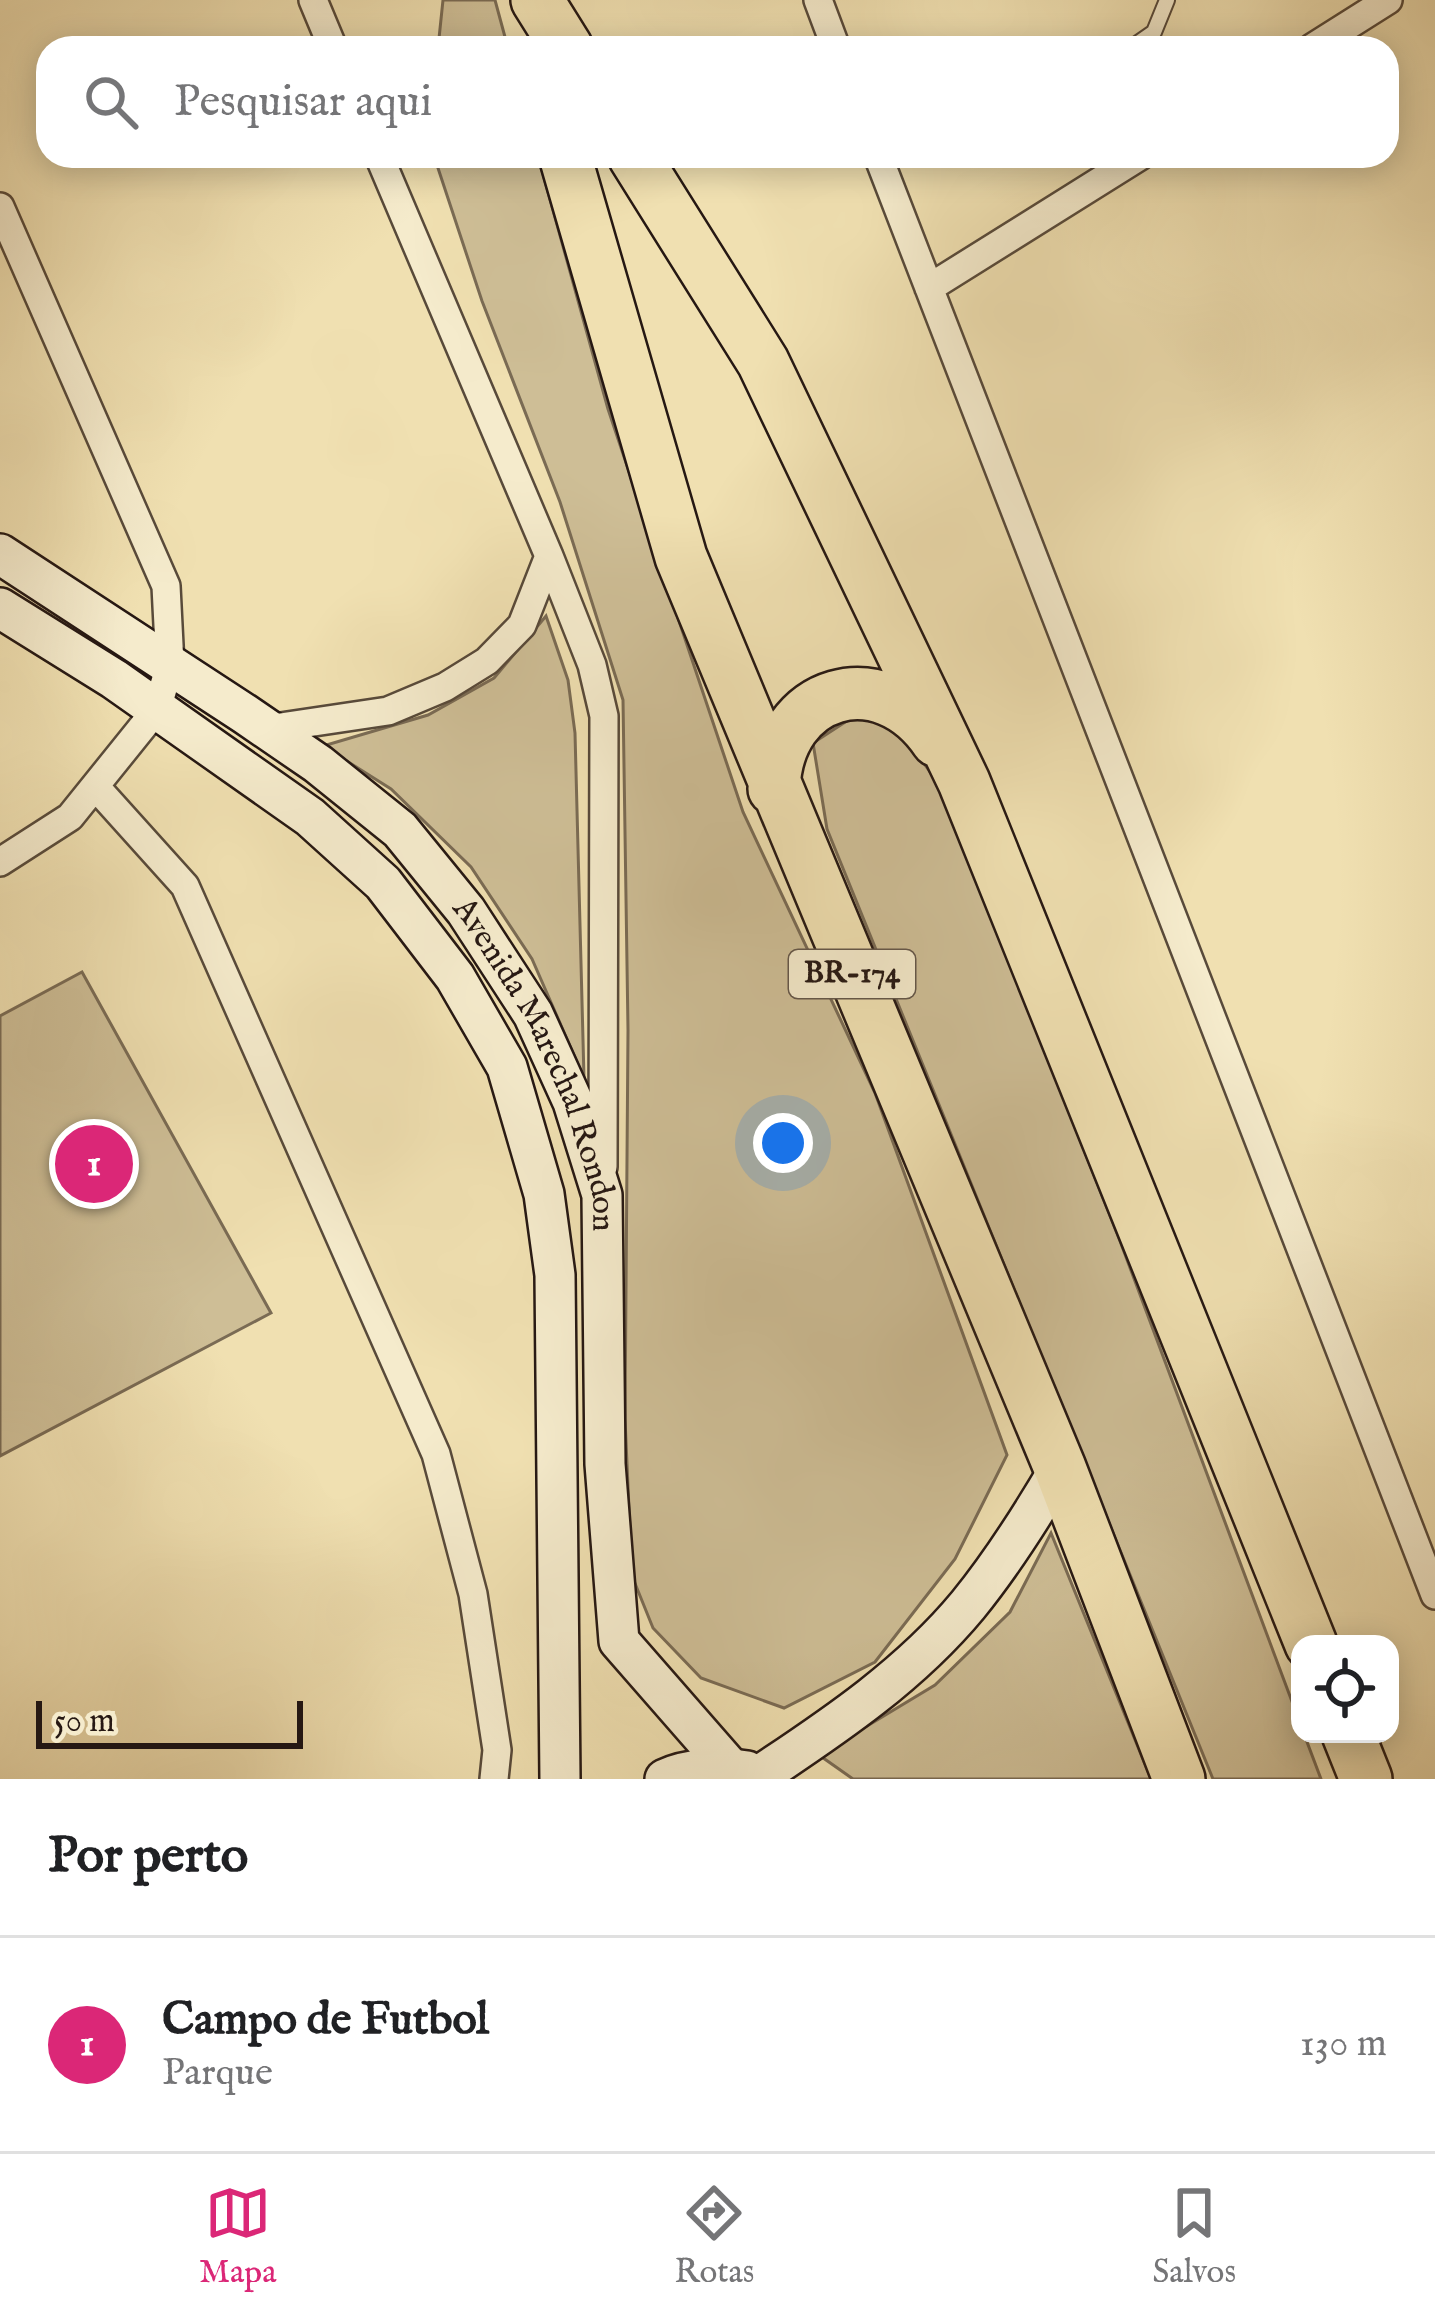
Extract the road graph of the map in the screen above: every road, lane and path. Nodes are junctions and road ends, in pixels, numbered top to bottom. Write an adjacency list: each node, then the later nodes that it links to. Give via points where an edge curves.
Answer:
1 (313, 0): 7 (street)
2 (523, 0): 8 (highway)
3 (537, 0): 9 (highway)
4 (818, 0): 10 (street)
5 (1167, 0): 11 (lane)
6 (1388, 0): 12 (street)
7 (328, 36)
8 (531, 36)
9 (560, 36)
10 (832, 36)
11 (1148, 36)
12 (1331, 36)
13 (384, 168): 21 (street)
14 (569, 168): 28 (highway, BR-174, via 681,557)
15 (642, 168): 26 (highway, via 763,362)
16 (891, 168): 19 (street)
17 (1121, 168): 19 (street)
18 (0, 207): 23 (street, via 166,586)
19 (929, 288): 32 (street)
20 (0, 554): 23 (main road, Avenida Marechal Rondon)
21 (549, 556): 25 (street, via 522,626 488,661 388,711); 30 (street, via 604,716)
22 (0, 608): 24 (main road, Avenida Marechal Rondon)
23 (170, 665): 24 (street); 25 (main road, Avenida Marechal Rondon)
24 (157, 709): 27 (street); 37 (main road, Avenida Marechal Rondon, via 310,817 383,883 455,977 507,1067 544,1194 555,1275)
25 (267, 729): 30 (main road, Avenida Marechal Rondon, via 400,830 466,911 533,1014 573,1102)
26 (964, 782): 28 (highway, via 916,715 861,693 825,701 795,722 775,764); 33 (highway)
27 (95, 786): 29 (street, via 70,817); 36 (street, via 185,886 436,1454 472,1594)
28 (774, 789): 31 (highway, BR-174)
29 (0, 862)
30 (602, 1195): 35 (main road, Avenida Marechal Rondon, via 605,1464 619,1641)
31 (1060, 1468): 35 (main road, via 1017,1541 906,1669); 39 (highway, BR-174)
32 (1435, 1594)
33 (1307, 1635)
34 (1352, 1743): 40 (highway)
35 (756, 1774): 38 (main road)
36 (494, 1779)
37 (560, 1779)
38 (665, 1779)
39 (1179, 1779)
40 (1366, 1779)

